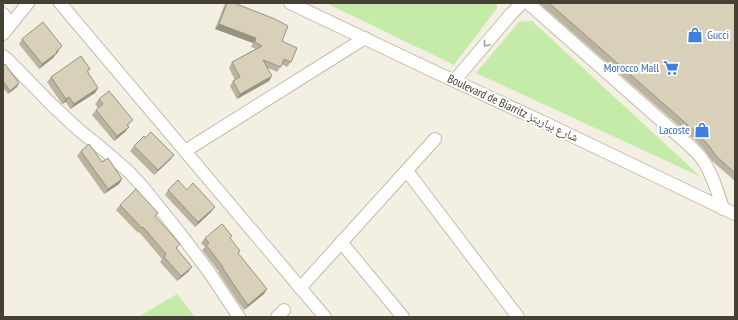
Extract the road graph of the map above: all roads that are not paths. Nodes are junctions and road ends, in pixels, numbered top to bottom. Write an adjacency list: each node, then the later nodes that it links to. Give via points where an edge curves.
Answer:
1 (28, 3): 7 (street)
2 (60, 3): 13 (street)
3 (290, 3): 9 (street, Boulevard de Biarritz شارع بياريتز)
4 (522, 3): 11 (street, one-way to 11)
5 (528, 3): 15 (street, via 697,153 711,174)
6 (3, 14): 7 (street)
7 (11, 24): 8 (street)
8 (3, 34)
9 (365, 38): 11 (street, Boulevard de Biarritz شارع بياريتز); 13 (street)
10 (3, 54): 19 (street, via 52,106 114,158 142,186 209,272)
11 (455, 80): 15 (street, Boulevard de Biarritz شارع بياريتز)
12 (435, 139): 14 (street)
13 (185, 151): 18 (street)
14 (407, 170): 17 (street); 22 (street)
15 (723, 208): 16 (street, Boulevard de Biarritz شارع بياريتز)
16 (735, 214)
17 (341, 242): 18 (street); 21 (street)
18 (300, 288): 20 (street)
19 (239, 317)
20 (325, 317)
21 (403, 317)
22 (518, 317)

